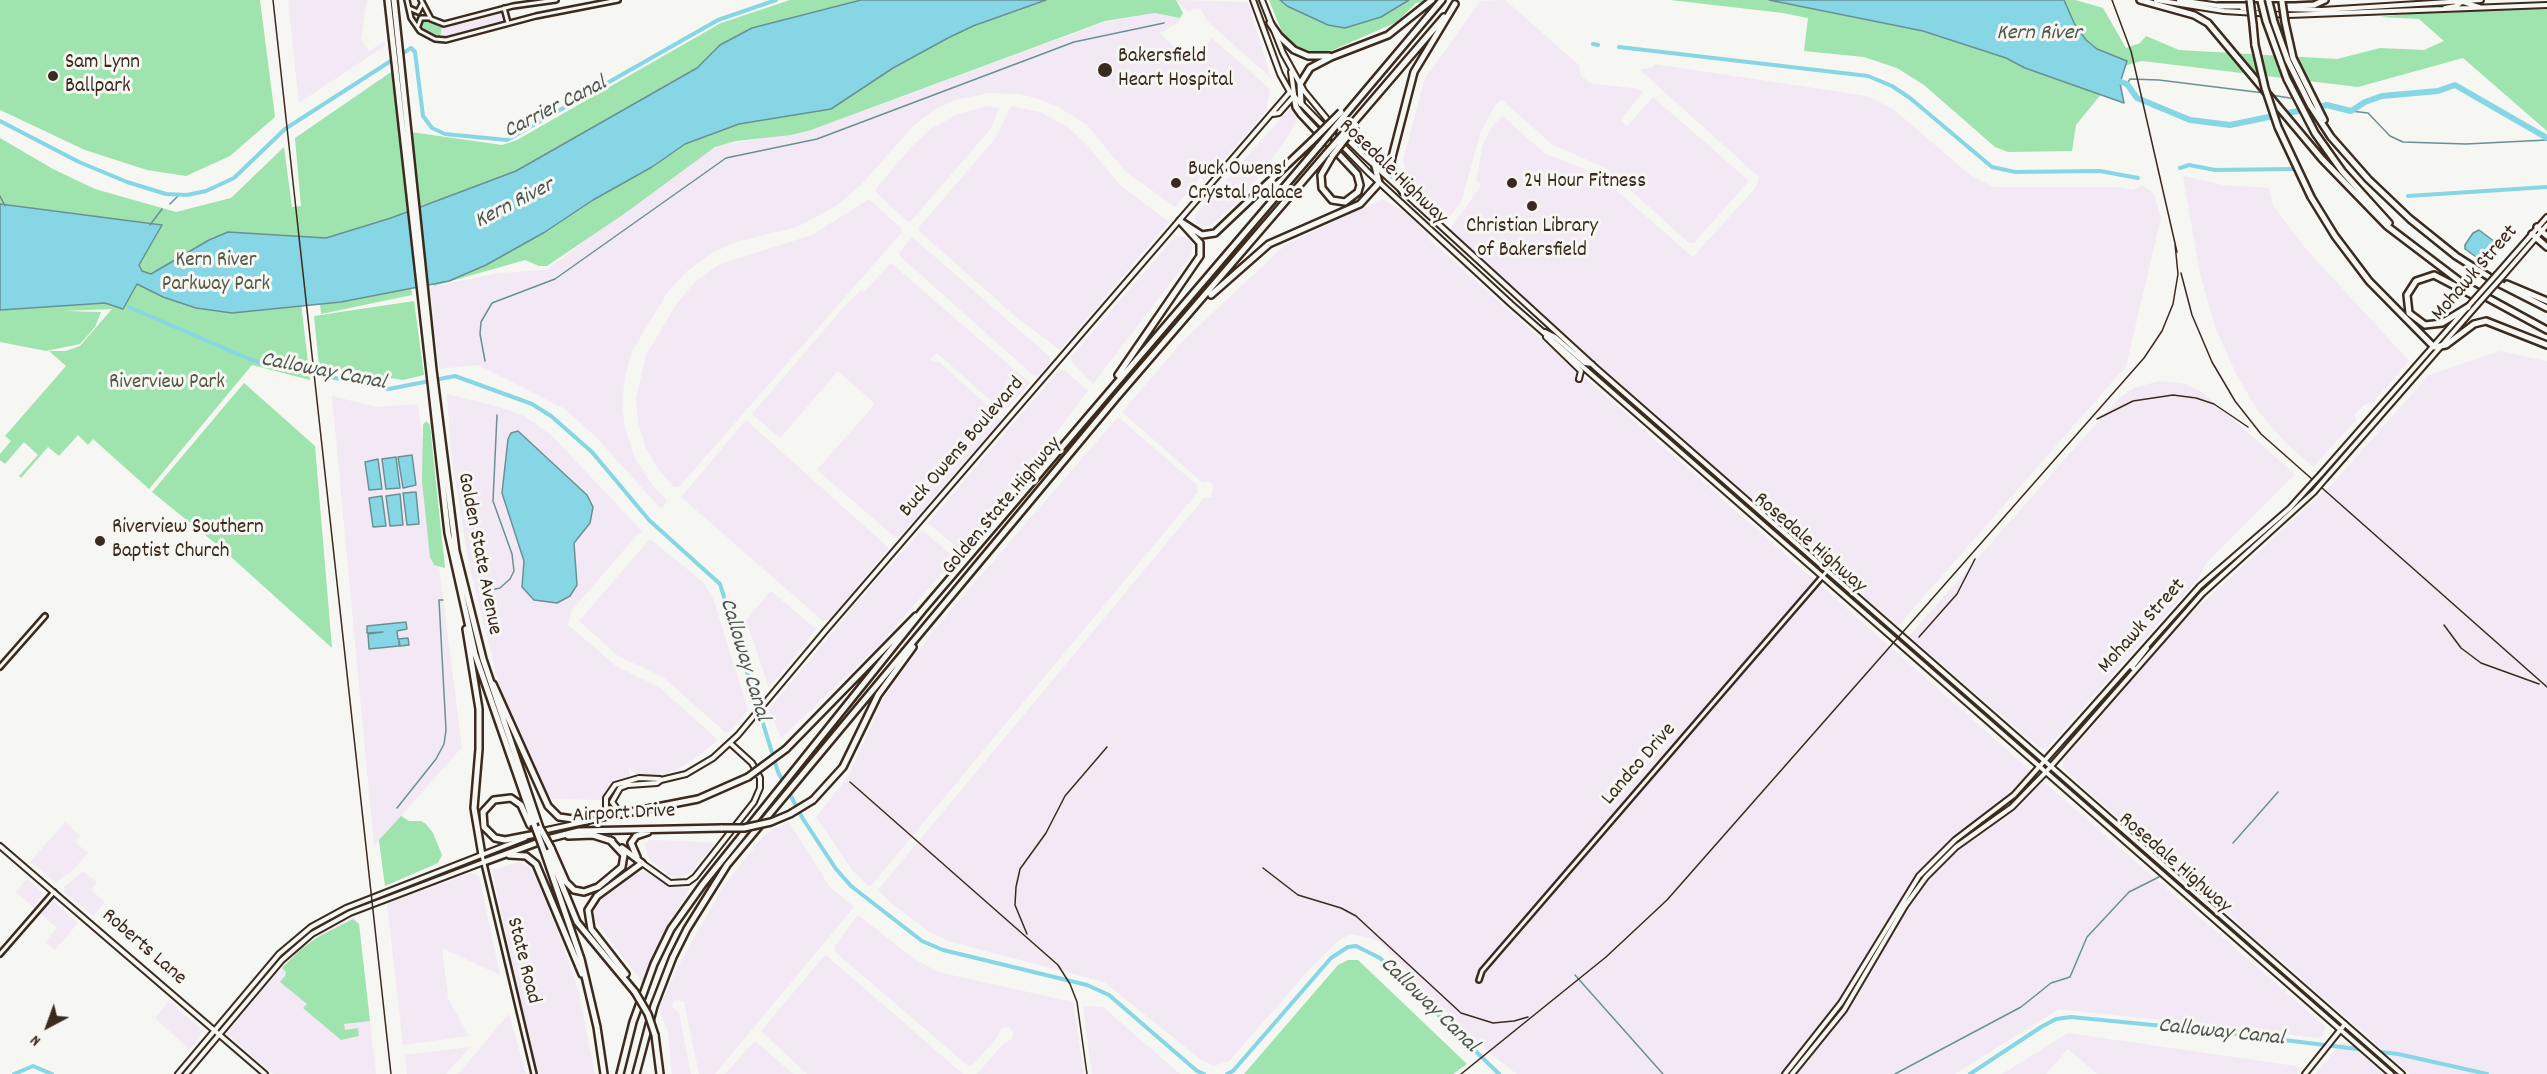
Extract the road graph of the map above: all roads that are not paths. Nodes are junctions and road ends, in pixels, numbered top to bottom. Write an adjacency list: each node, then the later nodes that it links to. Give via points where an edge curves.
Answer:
1 (388, 0): 34 (highway, Golden State Avenue)
2 (394, 0): 34 (highway, Golden State Avenue)
3 (407, 0): 25 (street)
4 (556, 0): 26 (street)
5 (618, 0): 31 (street)
6 (1253, 0): 38 (main road, via 1280,74)
7 (1432, 0): 35 (highway, via 1388,35)
8 (1442, 0): 41 (highway, Golden State Highway)
9 (2140, 0): 55 (highway, bridge, via 2202,19 2371,210)
10 (2156, 0): 29 (main road, via 2247,13)
11 (2179, 0): 24 (main road)
12 (2250, 0): 63 (highway, bridge, via 2265,88 2278,127 2311,197 2359,268 2391,306)
13 (2325, 0): 24 (highway, via 2295,6)
14 (2481, 0): 18 (main road)
15 (2261, 1): 55 (highway, bridge, via 2275,51 2320,141 2361,193)
16 (2269, 1): 42 (highway, bridge, via 2284,51 2303,93)
17 (2282, 1): 42 (highway, bridge, via 2292,52)
18 (2463, 1): 22 (main road); 27 (main road); 28 (main road)
19 (422, 2): 25 (street, via 418,12); 30 (street)
20 (1263, 2): 32 (main road, Rosedale Highway)
21 (1457, 2): 43 (highway, bridge); 46 (highway, via 1413,72 1391,161 1392,174)
22 (2406, 4): 24 (main road, via 2288,11); 29 (main road)
23 (2547, 5): 27 (main road)
24 (2219, 6)
25 (408, 7): 33 (street)
26 (504, 8): 30 (street, via 449,24); 31 (street)
27 (2487, 8): 28 (main road)
28 (2432, 10): 29 (main road)
29 (2377, 12)
30 (431, 19): 33 (street, via 421,18)
31 (508, 23): 33 (street, via 446,40 435,39)
32 (1270, 23): 35 (highway, via 1294,50 1308,56); 36 (main road, Rosedale Highway)
33 (420, 30)
34 (395, 45): 66 (highway, Golden State Avenue)
35 (1331, 57): 37 (highway, via 1310,68)
36 (1291, 68): 37 (main road, Rosedale Highway); 38 (main road)
37 (1300, 84): 38 (highway); 39 (main road, Rosedale Highway)
38 (1294, 93): 39 (main road); 40 (highway); 43 (highway, via 1300,114 1357,174 1359,188 1347,201 1332,200 1322,188 1321,175); 48 (main road, Buck Owens Boulevard)
39 (1309, 97): 44 (main road, Rosedale Highway)
40 (1300, 104): 45 (main road, Rosedale Highway)
41 (1343, 114): 48 (highway, bridge, via 1218,231 1202,235); 67 (highway, Golden State Highway, bridge)
42 (2337, 143): 54 (highway, via 2399,209)
43 (1329, 155): 59 (highway, Golden State Highway)
44 (1375, 166): 45 (highway); 46 (main road, Rosedale Highway)
45 (1379, 183): 59 (highway, via 1360,204 1269,244); 61 (main road, Rosedale Highway)
46 (1403, 192): 64 (main road, Rosedale Highway)
47 (2547, 217): 50 (main road, Mohawk Street)
48 (1180, 221): 67 (highway, via 1200,243 1200,256); 80 (main road, Buck Owens Boulevard)
49 (2547, 225): 50 (main road, Mohawk Street)
50 (2540, 229): 51 (main road, Mohawk Street); 52 (highway)
51 (2534, 236): 53 (highway); 57 (main road, Mohawk Street, bridge); 63 (main road, Mohawk Street, bridge, via 2502,277)
52 (2547, 236)
53 (2547, 248)
54 (2456, 256): 56 (highway); 58 (highway)
55 (2430, 261): 60 (highway, via 2487,299)
56 (2547, 301)
57 (2470, 305): 60 (highway, via 2442,323 2425,325 2409,313 2407,295 2418,279 2437,276 2507,314); 63 (main road, Mohawk Street)
58 (2547, 308)
59 (1190, 314): 75 (highway, Golden State Highway)
60 (2547, 330)
61 (1542, 331): 64 (main road, via 1585,363); 65 (main road, via 1581,371); 68 (main road, Rosedale Highway)
62 (2547, 345): 63 (highway, via 2486,321 2471,325)
63 (2436, 347): 76 (main road, Mohawk Street, bridge, via 2290,508 2200,586); 79 (main road, Mohawk Street, bridge, via 2314,492 2202,594)
64 (1592, 364): 69 (main road, Rosedale Highway)
65 (1579, 379)
66 (434, 391): 72 (highway, Golden State Avenue, via 443,503); 77 (highway, Golden State Avenue, via 456,551)
67 (1108, 391): 73 (highway, Golden State Highway)
68 (1664, 437): 69 (main road); 71 (main road, Rosedale Highway)
69 (1677, 439): 70 (main road, Rosedale Highway)
70 (1827, 571): 71 (street, Landco Drive); 81 (main road, Rosedale Highway)
71 (1823, 576): 83 (main road, Rosedale Highway); 102 (street, Landco Drive, via 1489,962)
72 (462, 601): 89 (highway, Golden State Avenue, via 483,679); 96 (highway, via 479,709 474,808)
73 (922, 611): 86 (highway, Airport Drive, bridge, via 786,748 748,777 698,800); 114 (highway, Golden State Highway, via 743,833 667,936 633,1022)
74 (45, 616): 78 (street)
75 (932, 619): 90 (highway, Airport Drive, bridge, via 880,691 843,767 813,800 790,814 750,827); 115 (highway, Golden State Highway, via 715,882 680,943 654,1006)
76 (2148, 644): 79 (main road, via 2132,667); 81 (main road, Mohawk Street)
77 (483, 659): 88 (highway, via 548,806 559,817); 89 (highway, Golden State Avenue)
78 (0, 667)
79 (2135, 670): 82 (main road, Mohawk Street)
80 (730, 743): 85 (main road, Buck Owens Boulevard, via 697,769); 99 (main road, via 752,763 760,777 754,802 687,882 670,883)
81 (2044, 760): 82 (main road, Rosedale Highway); 83 (main road, Mohawk Street)
82 (2050, 766): 84 (main road, Mohawk Street); 105 (main road, Rosedale Highway)
83 (2039, 767): 84 (main road, Rosedale Highway); 117 (main road, Mohawk Street, via 2014,795 1955,840 1919,876 1841,1003)
84 (2045, 773): 107 (main road, Rosedale Highway); 118 (main road, Mohawk Street, via 2016,803 1956,848 1926,877 1844,1010)
85 (661, 780): 86 (main road, Buck Owens Boulevard, via 620,788 612,802); 87 (main road, Buck Owens Boulevard, via 639,778 615,785 606,798)
86 (621, 814): 87 (main road, Airport Drive)
87 (606, 817): 88 (main road, Airport Drive)
88 (587, 821): 91 (main road, Airport Drive)
89 (536, 825): 91 (highway, via 521,805 507,797 492,801 483,812 485,830 498,840); 95 (highway, Golden State Avenue, bridge)
90 (679, 829): 92 (highway, Airport Drive, via 612,829); 99 (highway, via 644,832 634,838 631,848)
91 (536, 834): 96 (main road, Airport Drive)
92 (561, 835): 93 (highway, via 593,835); 97 (highway, Airport Drive)
93 (610, 840): 95 (highway, via 624,855 624,864 588,892 568,885); 99 (highway)
94 (0, 846): 100 (main road, Roberts Lane)
95 (546, 849): 103 (highway, Golden State Avenue); 104 (highway, Golden State Avenue, via 577,922)
96 (482, 855): 98 (street, State Road); 106 (main road, Airport Drive, via 316,923 284,948)
97 (504, 855): 98 (highway, Airport Drive); 103 (highway, via 526,856 536,864)
98 (484, 862): 108 (main road, Airport Drive, via 350,913 316,931 282,960); 112 (street, State Road)
99 (642, 863): 104 (highway, via 595,898 588,916 593,932)
100 (54, 892): 101 (street); 106 (main road, Roberts Lane)
101 (0, 954)
102 (1479, 980)
103 (588, 988): 113 (highway, Golden State Avenue)
104 (635, 991): 116 (highway, bridge, via 655,1035)
105 (2345, 1024): 107 (main road); 121 (main road, Rosedale Highway)
106 (214, 1030): 108 (main road, Roberts Lane); 109 (main road, Airport Drive)
107 (2340, 1030): 119 (main road); 120 (main road, Rosedale Highway)
108 (219, 1034): 110 (main road, Airport Drive); 111 (main road, Roberts Lane)
109 (178, 1074)
110 (186, 1074)
111 (265, 1074)
112 (534, 1074)
113 (604, 1074)
114 (621, 1074)
115 (636, 1074)
116 (660, 1074)
117 (1785, 1074)
118 (1792, 1074)
119 (2306, 1074)
120 (2391, 1074)
121 (2402, 1074)

